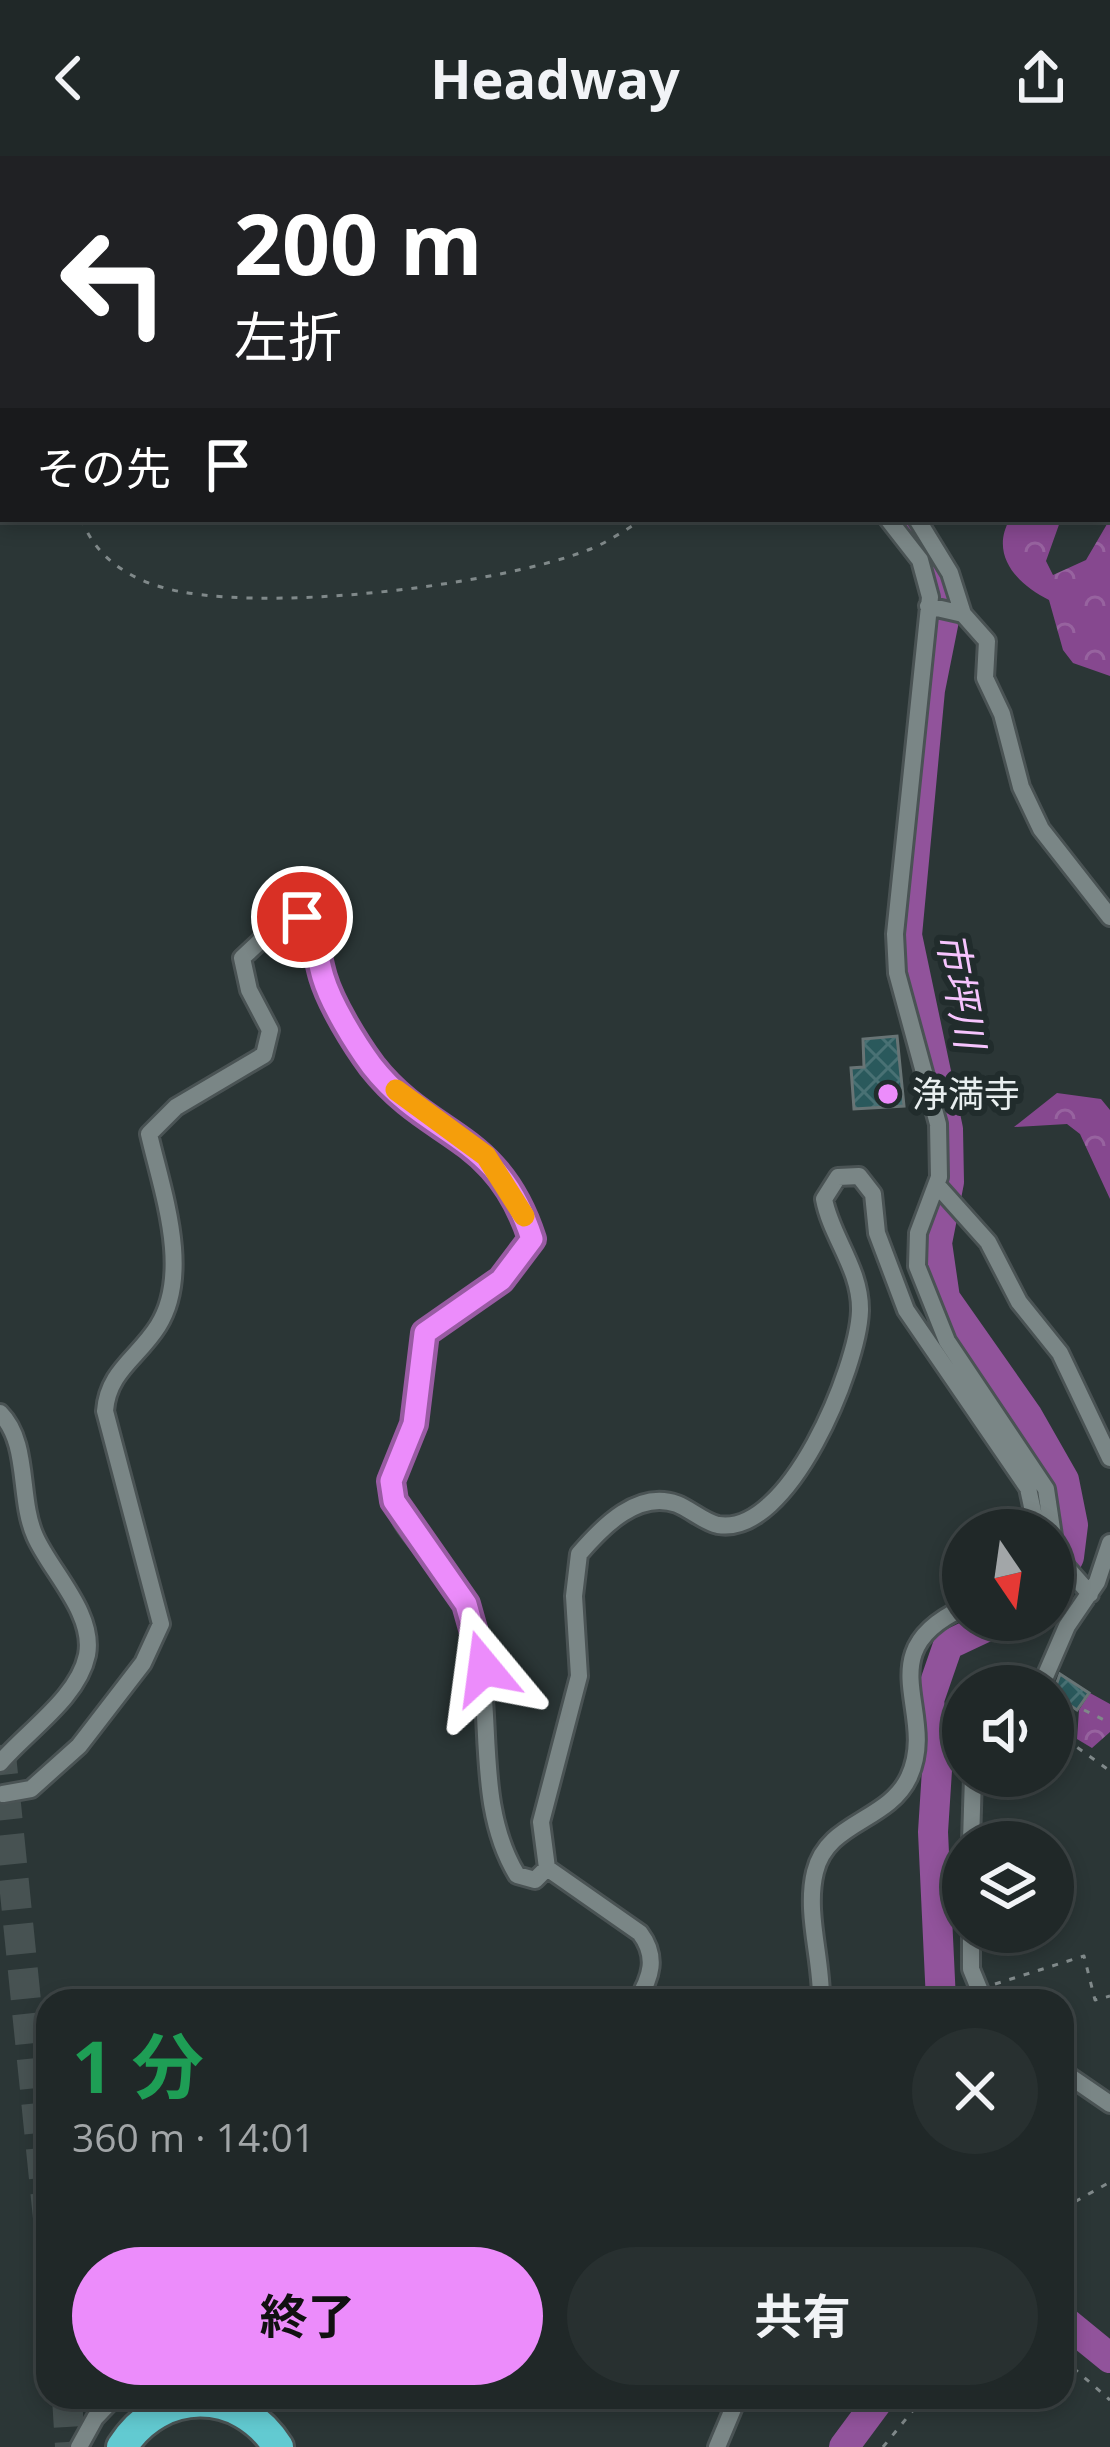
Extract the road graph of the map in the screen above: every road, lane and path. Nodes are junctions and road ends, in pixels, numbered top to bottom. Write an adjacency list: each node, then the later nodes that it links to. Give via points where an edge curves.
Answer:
1 (83, 522): 2 (path, via 104,558 160,587 271,600 463,580 588,550)
2 (639, 522)
3 (890, 522): 6 (street)
4 (917, 522): 6 (street)
5 (919, 522): 8 (street, via 950,573)
6 (902, 535): 7 (street, via 926,577)
7 (928, 606): 8 (street); 10 (street, via 895,952 936,1106)
8 (963, 614): 9 (street, via 987,641 985,678 1031,810)
9 (1110, 917)
10 (937, 1185): 12 (street, via 988,1242 1019,1302 1060,1353); 14 (street, via 918,1233 920,1276 954,1353 1040,1476)
11 (0, 1413): 23 (street, via 14,1429 33,1534 78,1610 87,1656 68,1692)
12 (1110, 1457)
13 (1032, 1509): 26 (street, via 1028,1488 906,1310 877,1232 870,1186 859,1176 838,1177 824,1198 856,1285 857,1331 812,1449 781,1498 753,1518 719,1525 658,1499 636,1503 580,1554 579,1676 541,1822)
14 (1052, 1509)
15 (1110, 1544): 17 (street)
16 (1074, 1576): 17 (street)
17 (1090, 1594): 19 (street)
18 (942, 1622): 29 (street, via 911,1659 915,1746 908,1780 886,1807 834,1837 818,1862 812,1895)
19 (1050, 1665)
20 (1084, 1711): 21 (path)
21 (1110, 1723)
22 (1074, 1745): 24 (path)
23 (0, 1763)
24 (1110, 1771)
25 (1, 1795): 26 (street, via 31,1789 79,1746 143,1663 161,1624 104,1411 107,1385 167,1311 173,1236 149,1133 176,1107 264,1055 270,1030 242,958 283,920 302,917 317,937 323,980 371,1065 486,1156 520,1203 532,1239 501,1280 425,1333 414,1424 391,1481 404,1522 466,1604 484,1668 504,1853 517,1875 535,1880)
26 (547, 1868): 28 (street, via 650,1946)
27 (974, 1953): 30 (street)
28 (644, 1989)
29 (819, 1989)
30 (980, 1989)
31 (997, 1989): 32 (path, via 1084,1956 1095,2000)
32 (1110, 1996)
33 (1074, 2079): 34 (street)
34 (1110, 2104)
35 (1110, 2182): 36 (path)
36 (1074, 2202)
37 (1074, 2368): 38 (path)
38 (1110, 2399)
39 (103, 2409): 44 (street)
40 (164, 2409): 45 (highway)
41 (235, 2409): 46 (highway)
42 (733, 2409): 47 (street)
43 (914, 2409): 48 (path)
44 (79, 2447)
45 (122, 2447)
46 (278, 2447)
47 (717, 2447)
48 (883, 2447)

